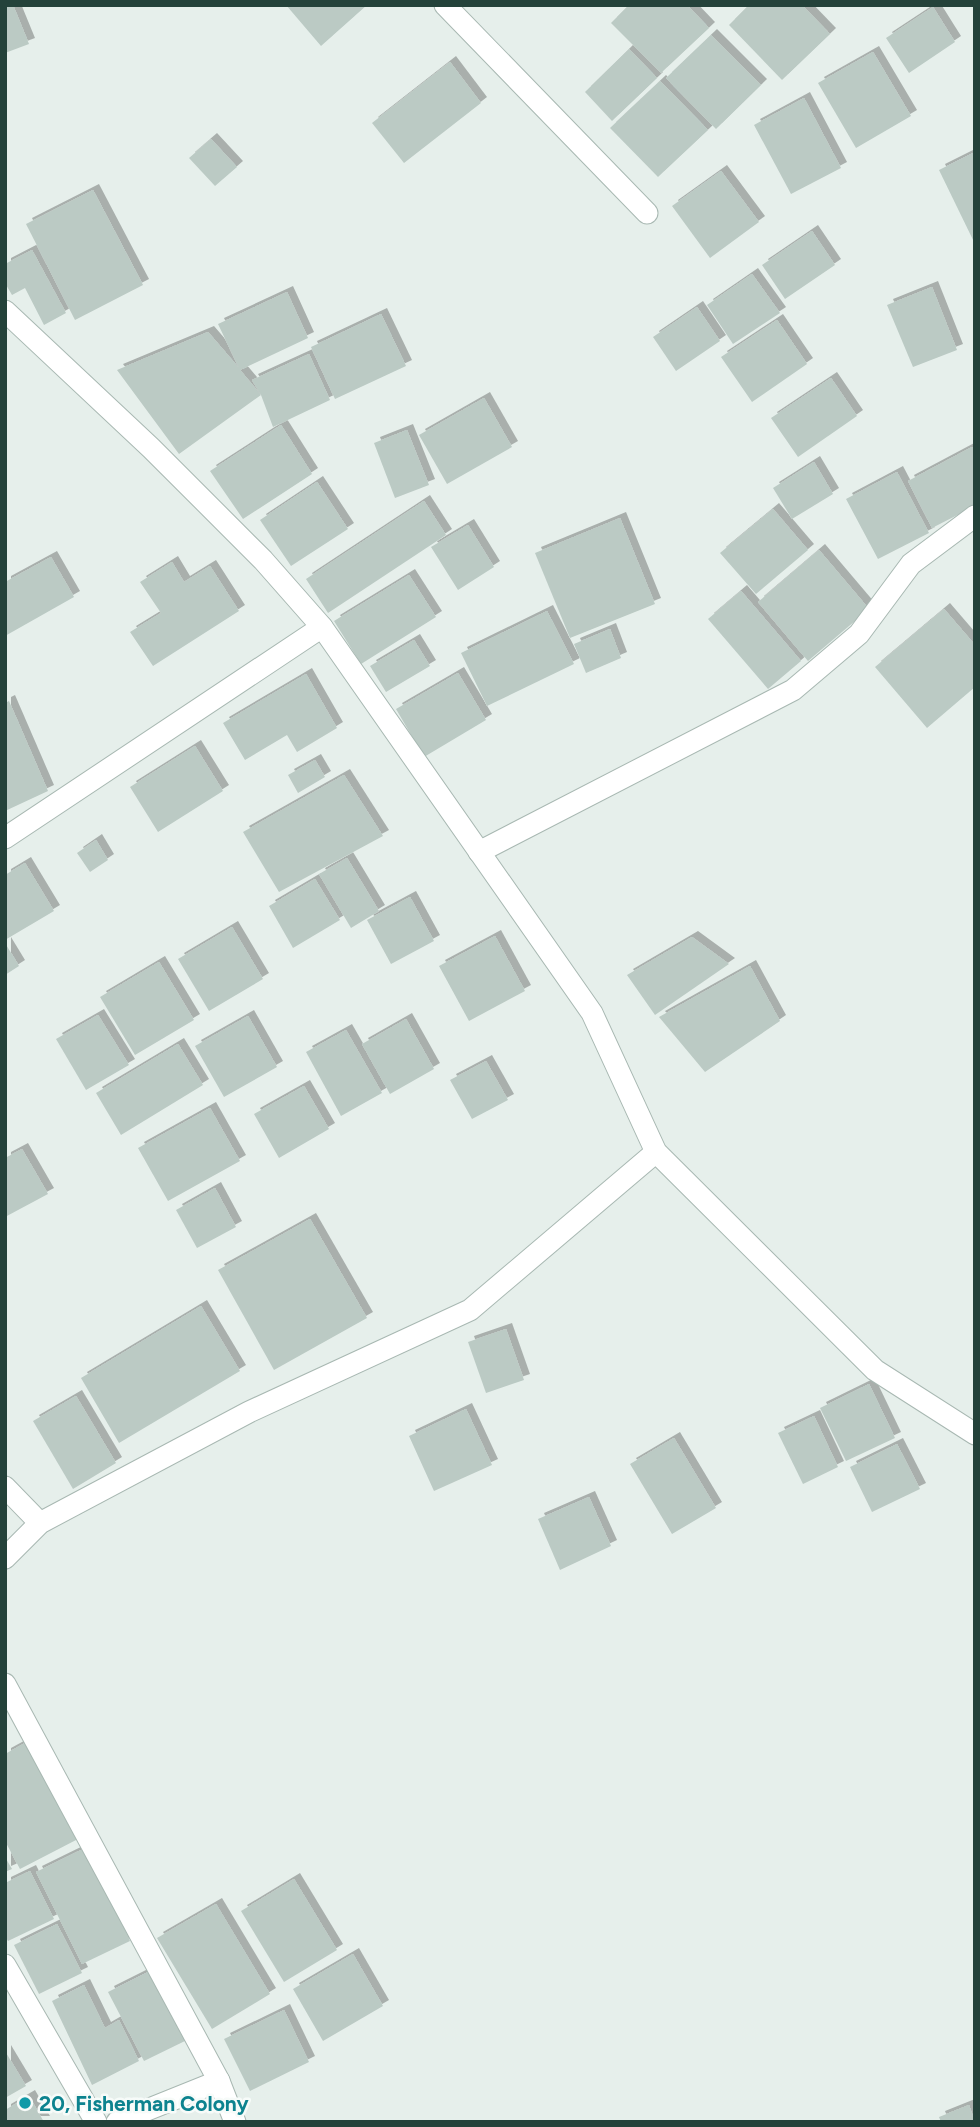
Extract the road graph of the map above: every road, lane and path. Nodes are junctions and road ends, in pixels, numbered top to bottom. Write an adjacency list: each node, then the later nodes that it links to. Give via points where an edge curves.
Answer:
1 (445, 5): 2 (street)
2 (647, 213)
3 (5, 311): 5 (street, via 151,448 263,560)
4 (975, 516): 7 (street, via 911,564 859,634 793,690)
5 (322, 627): 6 (street); 7 (street)
6 (5, 838)
7 (479, 852): 8 (street, via 592,1013)
8 (656, 1153): 9 (street, via 875,1370); 11 (street, via 470,1310 249,1412)
9 (975, 1434)
10 (5, 1487): 11 (street)
11 (40, 1523): 12 (street)
12 (5, 1558)
13 (5, 1684): 15 (street)
14 (5, 1965): 16 (street)
15 (219, 2081): 17 (street); 18 (street)
16 (96, 2122)
17 (117, 2122)
18 (235, 2122)

